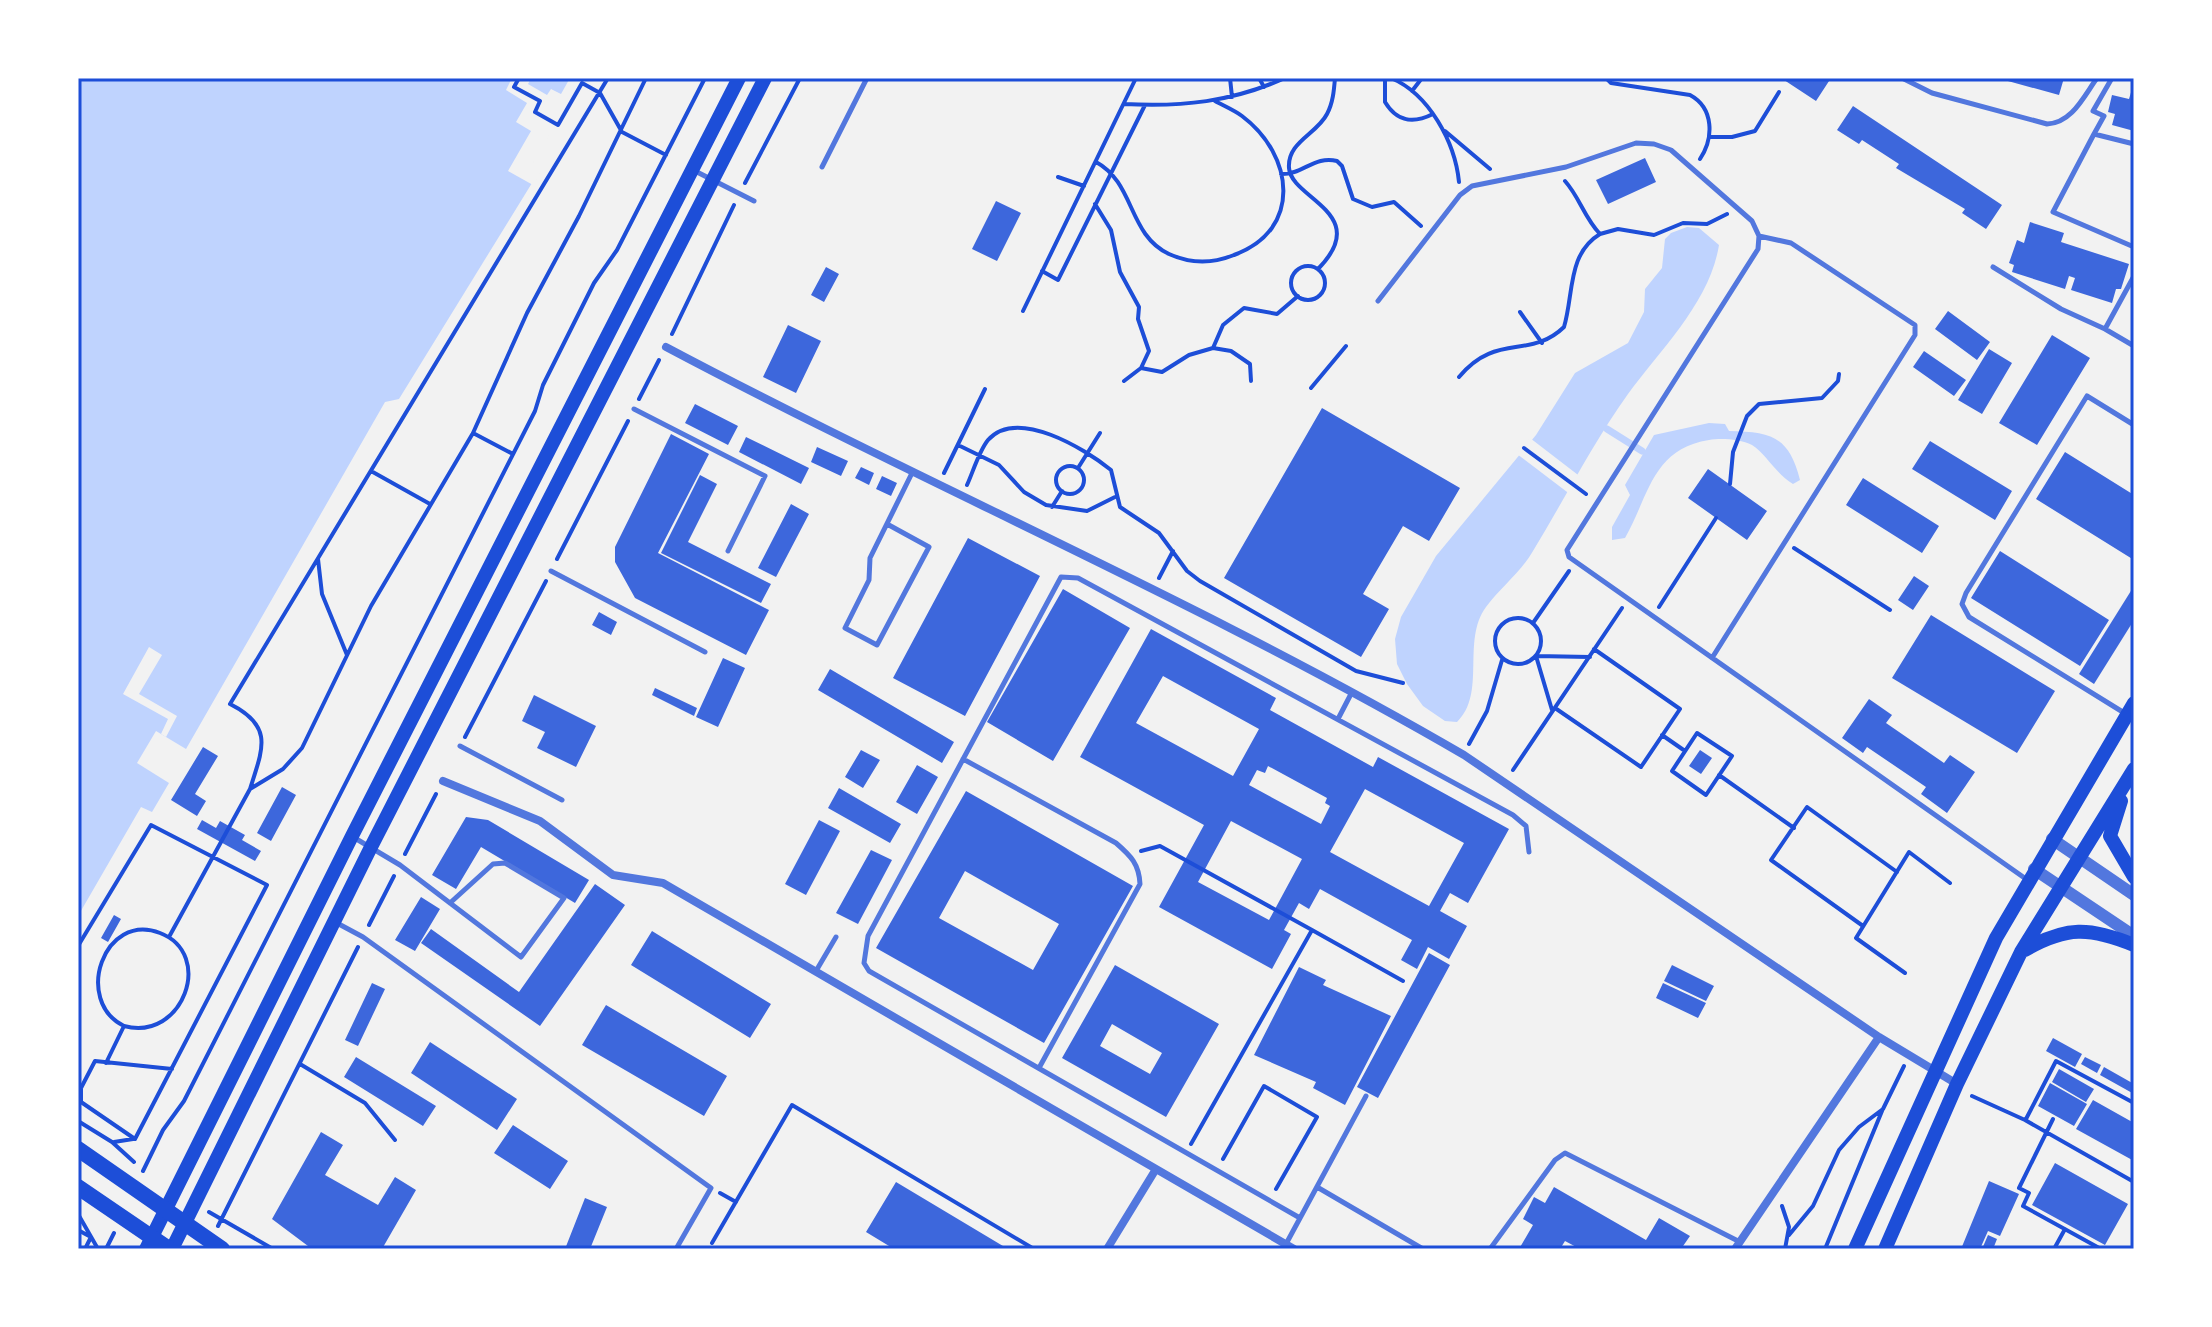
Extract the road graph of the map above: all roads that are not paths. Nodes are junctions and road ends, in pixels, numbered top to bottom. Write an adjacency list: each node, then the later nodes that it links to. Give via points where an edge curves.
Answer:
1 (739, 78): 10 (main road)
2 (765, 78): 11 (main road)
3 (867, 78): 9 (lane)
4 (1902, 78): 5 (lane, via 1932,93 2047,124 2071,114)
5 (2097, 78)
6 (2112, 78): 7 (lane, via 2093,111 2104,116)
7 (2094, 134): 8 (lane); 14 (lane, via 2053,212)
8 (2134, 144)
9 (822, 167)
10 (692, 169): 11 (lane); 37 (main road)
11 (712, 179): 12 (lane); 39 (main road)
12 (754, 201)
13 (1759, 236): 17 (lane, via 1752,221 1671,150 1636,143 1555,170 1472,186); 28 (lane, via 1758,249 1567,550 1575,563); 28 (lane, via 1791,243 1915,325 1915,335)
14 (2134, 247)
15 (1993, 267): 18 (lane)
16 (2134, 276): 18 (lane)
17 (1378, 301)
18 (2105, 329): 19 (lane)
19 (2134, 346)
20 (666, 347): 23 (street)
21 (634, 409): 25 (lane, via 765,476)
22 (2134, 425): 30 (lane, via 2087,396 1962,604 1969,617)
23 (913, 470): 24 (lane); 29 (street)
24 (887, 524): 24 (lane, via 870,558 869,580 845,628 877,645 929,547)
25 (728, 551)
26 (551, 571): 27 (lane)
27 (705, 652)
28 (1712, 658): 42 (lane)
29 (1353, 692): 31 (lane); 53 (street, via 1464,755)
30 (2130, 709): 38 (main road)
31 (1338, 719): 33 (lane, via 1069,575 1061,577); 40 (lane, via 1513,815 1526,826)
32 (460, 746): 36 (lane)
33 (963, 759): 54 (lane, via 868,936 864,963 869,971); 54 (lane, via 1116,843 1139,870 1140,884)
34 (2132, 772): 41 (main road); 43 (main road, via 2110,836)
35 (443, 781): 52 (street, via 540,821 613,875 663,883)
36 (562, 800)
37 (352, 836): 39 (lane); 62 (main road)
38 (2052, 839): 41 (street); 42 (main road)
39 (371, 847): 46 (lane); 47 (main road)
40 (1529, 852)
41 (2080, 858): 44 (main road); 45 (street)
42 (2031, 874): 44 (street); 55 (main road)
43 (2134, 877)
44 (2062, 886): 48 (street); 51 (main road)
45 (2134, 895)
46 (450, 903): 46 (lane, via 521,957 564,898 505,863 493,864)
47 (334, 921): 64 (main road); 70 (lane, via 711,1188)
48 (2134, 936)
49 (836, 937): 52 (lane)
50 (2134, 945): 51 (main road, via 2090,931 2061,931)
51 (2021, 952): 56 (main road)
52 (816, 971): 59 (street)
53 (1879, 1037): 55 (street); 67 (street)
54 (1039, 1068): 63 (lane)
55 (1933, 1071): 56 (street); 74 (main road)
56 (1957, 1084): 75 (main road)
57 (1366, 1096): 61 (lane)
58 (78, 1149): 62 (main road, via 108,1168 141,1177)
59 (1156, 1169): 68 (street); 71 (street)
60 (78, 1187): 65 (main road)
61 (1317, 1187): 63 (lane); 72 (lane)
62 (166, 1207): 64 (main road); 65 (main road)
63 (1300, 1218): 68 (lane)
64 (186, 1221): 66 (main road); 69 (main road)
65 (149, 1243): 69 (main road)
66 (216, 1245)
67 (1737, 1245): 73 (lane, via 1565,1153)
68 (1290, 1247)
69 (170, 1249)
70 (676, 1249)
71 (1107, 1249)
72 (1423, 1249)
73 (1490, 1249)
74 (1855, 1249)
75 (1885, 1249)

